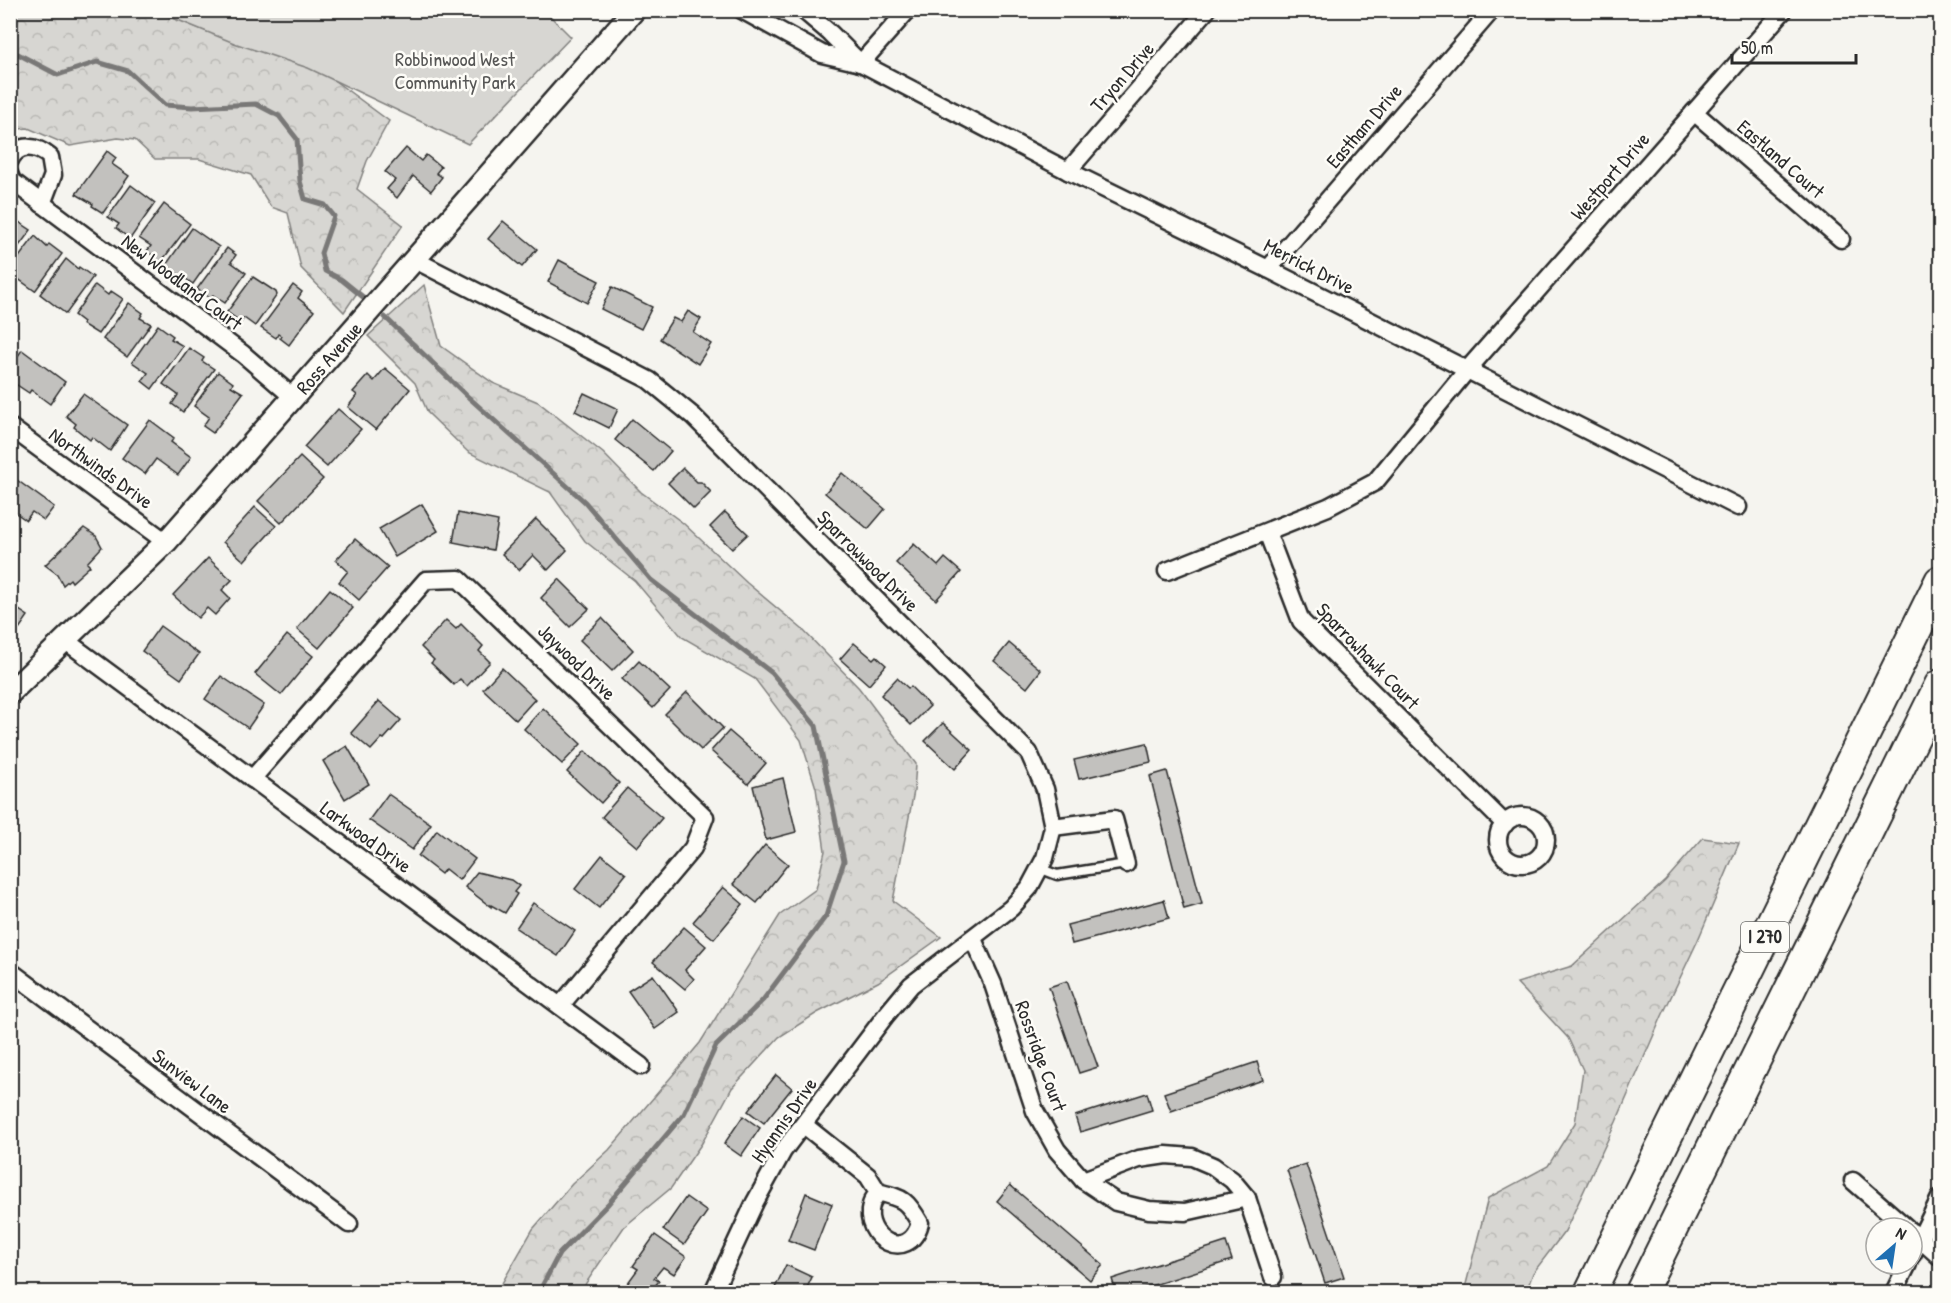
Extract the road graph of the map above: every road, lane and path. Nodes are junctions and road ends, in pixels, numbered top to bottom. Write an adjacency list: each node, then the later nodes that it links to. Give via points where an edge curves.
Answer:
1 (634, 10): 15 (street, Ross Avenue)
2 (742, 10): 8 (street, Merrick Drive, via 822,54)
3 (803, 10): 8 (street, Merrick Drive)
4 (908, 10): 8 (street)
5 (1207, 10): 11 (street, Tryon Drive)
6 (1492, 10): 16 (street, Eastham Drive)
7 (1784, 10): 9 (street, Westport Drive)
8 (861, 63): 11 (street, Merrick Drive)
9 (1694, 112): 14 (street, Eastland Court); 17 (street, Westport Drive)
10 (10, 160): 13 (street, via 23,148 39,148 50,157 52,175)
11 (1068, 171): 16 (street, Merrick Drive)
12 (10, 176): 13 (street, New Woodland Court)
13 (42, 204): 18 (street, New Woodland Court, via 243,354)
14 (1841, 239)
15 (415, 260): 18 (street, Ross Avenue); 30 (street, Sparrowwood Drive, via 649,380 693,416 1029,753 1045,789)
16 (1268, 269): 17 (street, Merrick Drive)
17 (1468, 369): 20 (street, Merrick Drive); 21 (street, via 1375,482)
18 (294, 398): 22 (street, Ross Avenue)
19 (10, 427): 22 (street, Northwinds Drive)
20 (1737, 507)
21 (1267, 532): 23 (street); 29 (street, Sparrowhawk Court, via 1301,621)
22 (166, 542): 25 (street, Ross Avenue)
23 (1167, 571)
24 (1941, 581): 52 (highway, I 270)
25 (66, 641): 27 (street, Ross Avenue); 28 (street, Larkwood Drive)
26 (1941, 685): 53 (highway, I 270)
27 (10, 693)
28 (252, 779): 36 (street, Larkwood Drive); 36 (street, Jaywood Drive, via 426,580 459,579 705,816 693,848)
29 (1505, 824)
30 (1053, 827): 31 (street, via 1114,819); 32 (street, Sparrowwood Drive)
31 (1126, 864): 32 (lane, via 1058,875)
32 (1040, 868): 33 (street, Sparrowwood Drive, via 1011,908)
33 (973, 939): 35 (street, Sparrowwood Drive); 39 (street, Rossridge Court, via 993,984 1035,1111 1057,1150)
34 (10, 971): 46 (street, Sunview Lane)
35 (911, 985): 38 (street, Hyannis Drive)
36 (561, 1006): 37 (street, Larkwood Drive)
37 (642, 1066)
38 (804, 1125): 41 (street, via 868,1176); 51 (street, Hyannis Drive, via 783,1151)
39 (1083, 1180): 42 (street, Rossridge Court, via 1116,1202 1149,1210 1185,1212); 42 (street, via 1138,1160 1166,1155 1192,1157 1232,1180)
40 (1853, 1181): 44 (street)
41 (878, 1192)
42 (1247, 1198): 50 (street)
43 (1941, 1198): 45 (street)
44 (1893, 1216)
45 (1924, 1219)
46 (349, 1224)
47 (1924, 1242): 48 (street)
48 (1941, 1257)
49 (1902, 1276): 54 (street)
50 (1273, 1277)
51 (713, 1293)
52 (1590, 1293)
53 (1641, 1293)
54 (1894, 1293)

